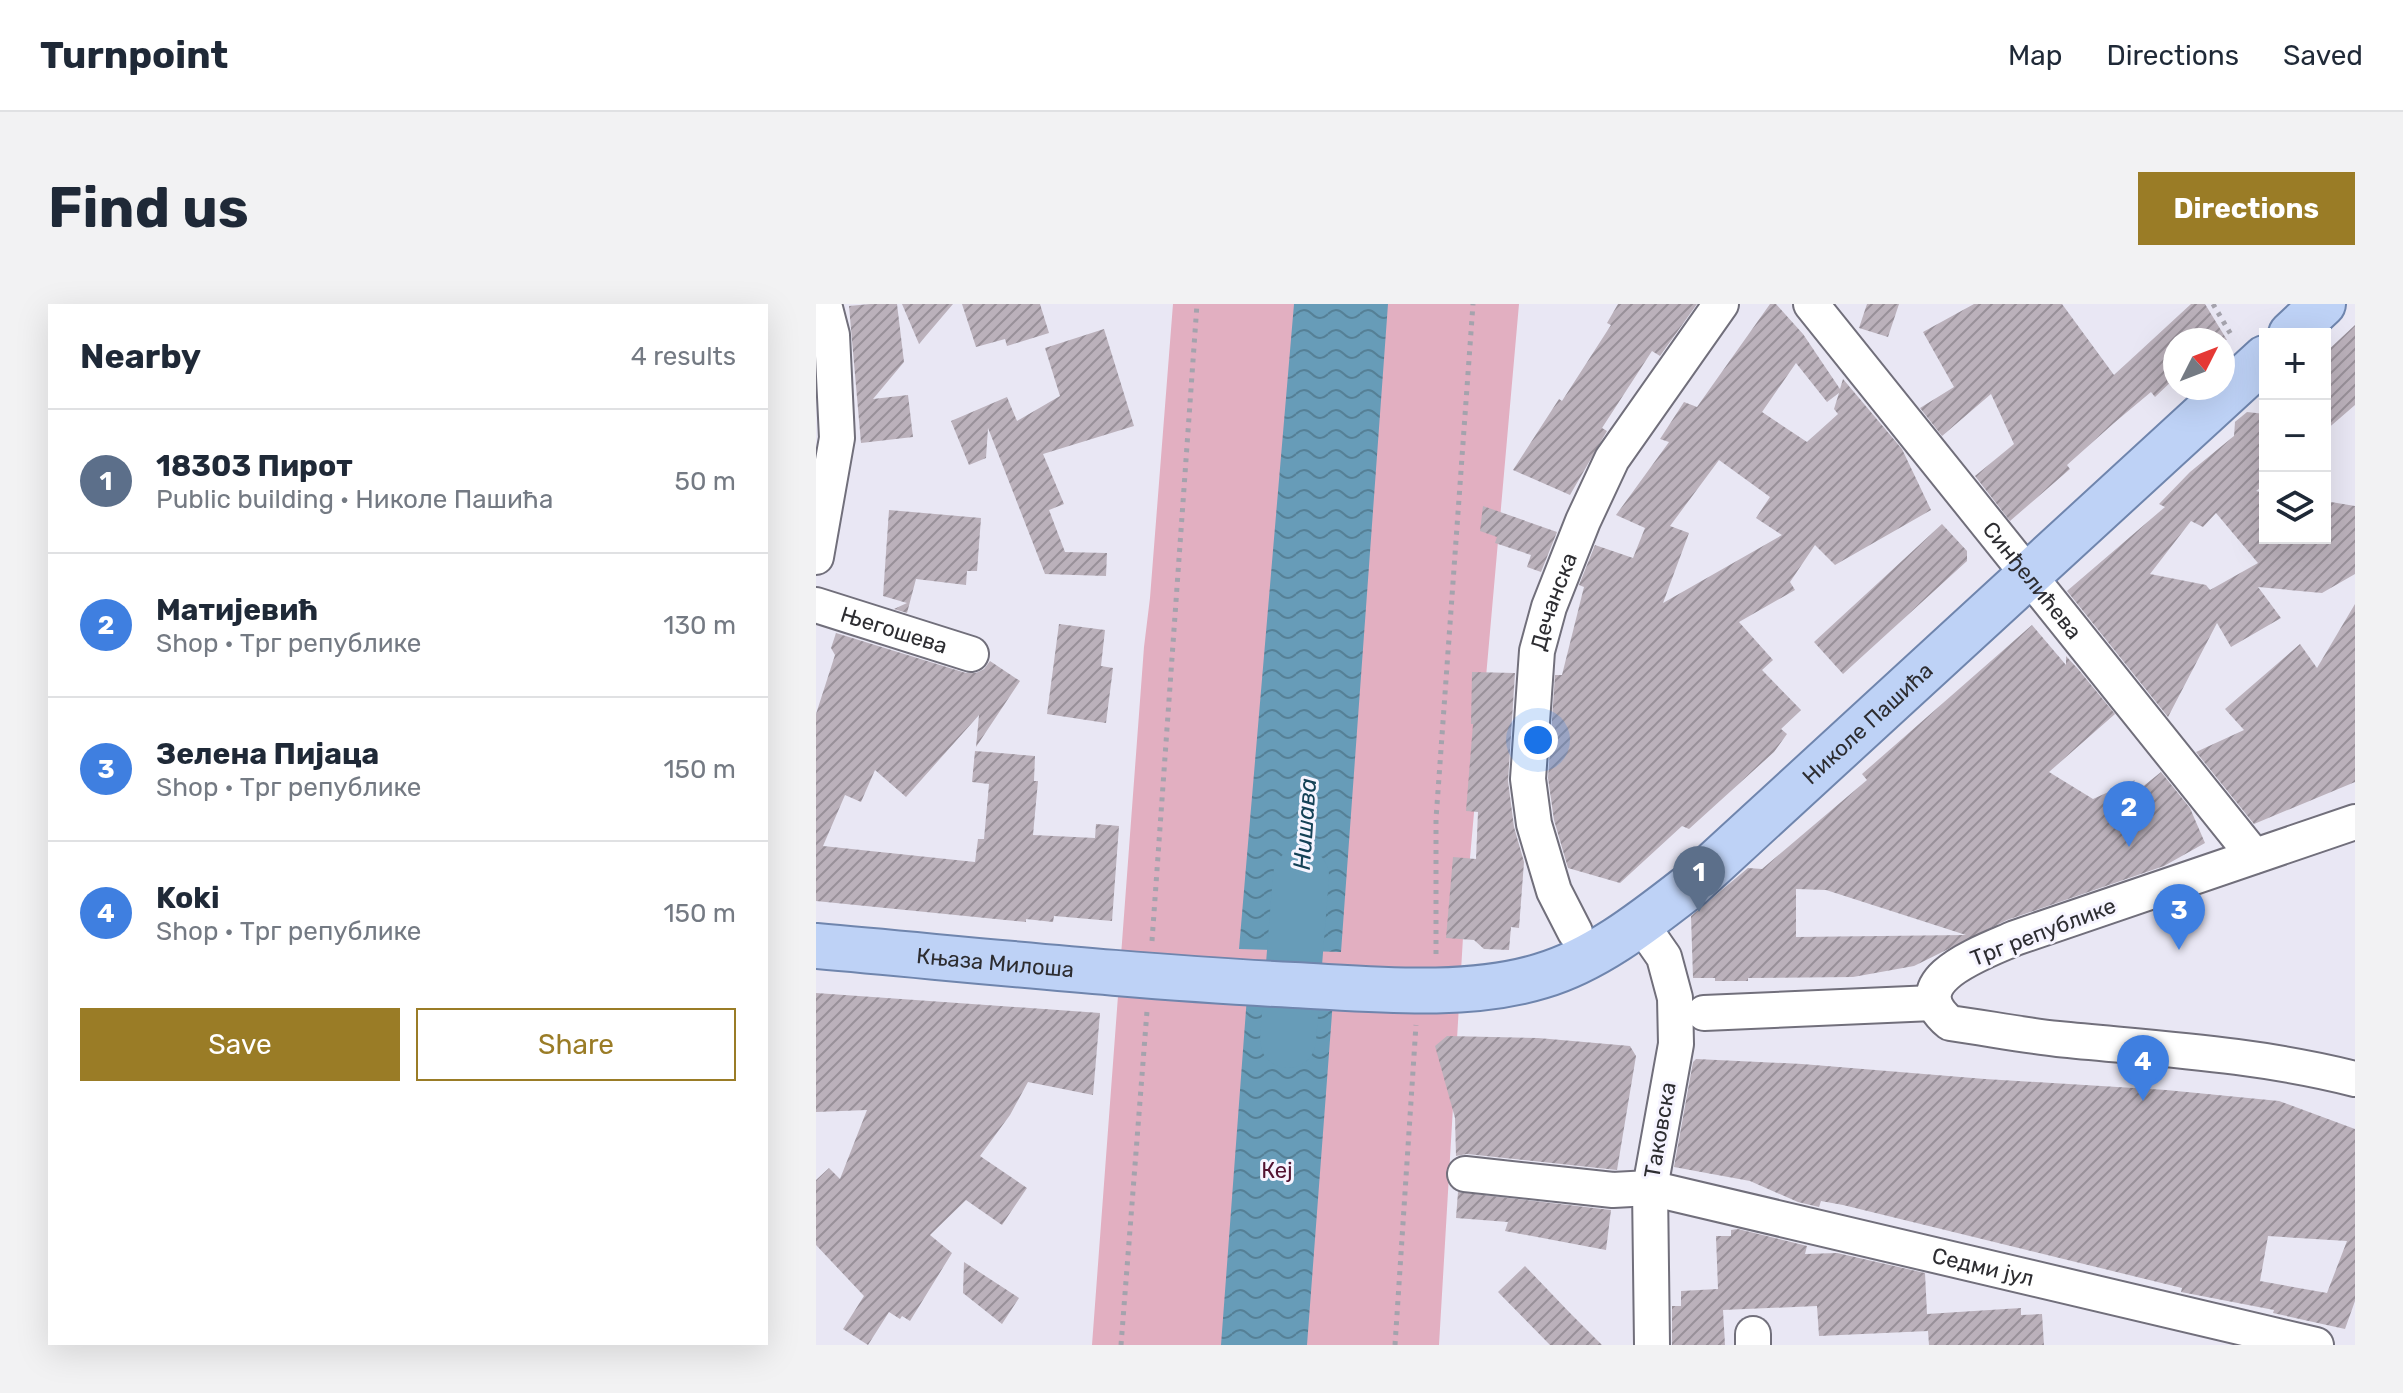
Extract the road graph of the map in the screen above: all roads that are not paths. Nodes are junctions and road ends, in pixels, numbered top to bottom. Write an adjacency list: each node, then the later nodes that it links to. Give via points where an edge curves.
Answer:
1 (824, 304): 7 (street, via 832,335)
2 (1721, 304): 15 (street, Дечанска, via 1612,459 1549,607 1537,651 1528,779 1534,824 1554,891)
3 (1811, 304): 9 (street, Синђелићева)
4 (2323, 304): 5 (main road)
5 (2297, 328)
6 (2259, 364): 9 (main road, Николе Пашића)
7 (827, 435): 8 (street)
8 (816, 557)
9 (2029, 576): 13 (street, Синђелићева); 14 (main road, Николе Пашића, via 1691,885)
10 (816, 605): 11 (street, Његошева)
11 (971, 654)
12 (2355, 822): 13 (street, Трг републике)
13 (2254, 856): 18 (street, Трг републике, via 1969,958 1938,982)
14 (1641, 924): 17 (main road, Николе Пашића, via 1543,976); 22 (street, Таковска, via 1664,957 1675,998 1676,1044)
15 (1575, 932)
16 (816, 946): 17 (main road, Књаза Милоша, via 1157,987)
17 (1423, 988)
18 (1933, 1003): 19 (street); 20 (street, via 1950,1023 2056,1039 2201,1051)
19 (1704, 1013)
20 (2355, 1079)
21 (1465, 1174): 22 (street, Седми јул, via 1613,1190)
22 (1650, 1188): 23 (street, Таковска); 24 (street, Седми јул)
23 (1652, 1345)
24 (2316, 1345)

